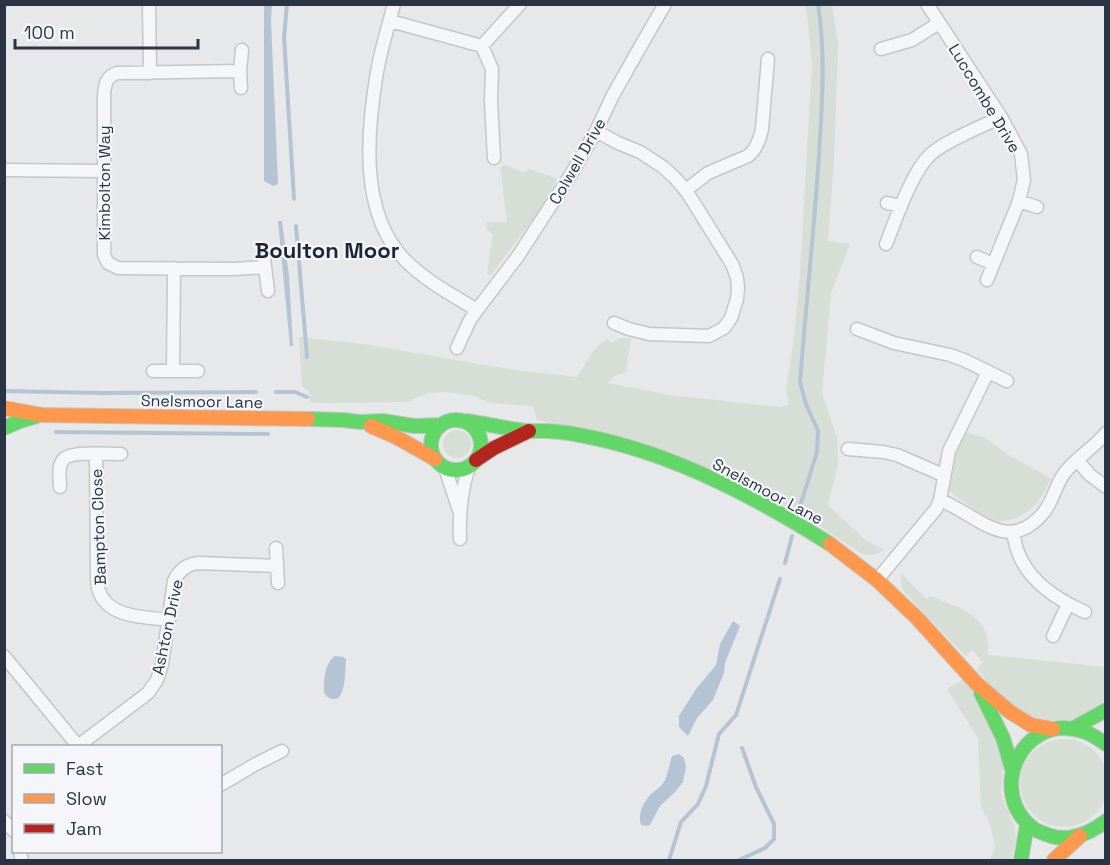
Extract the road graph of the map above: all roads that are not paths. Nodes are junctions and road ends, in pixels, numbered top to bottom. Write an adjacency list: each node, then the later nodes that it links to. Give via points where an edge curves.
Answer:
1 (149, 4): 13 (street)
2 (394, 4): 6 (street)
3 (520, 4): 8 (street)
4 (665, 4): 16 (street, Colwell Drive)
5 (927, 4): 7 (street, Luccombe Drive)
6 (390, 21): 8 (street); 33 (street, via 377,71 370,132 371,177 379,221 404,259 423,277)
7 (939, 23): 9 (street, via 912,40); 15 (street, Luccombe Drive)
8 (482, 46): 17 (street, via 492,69)
9 (881, 49)
10 (242, 50): 12 (street)
11 (768, 59): 20 (street, via 762,129 753,151 708,173)
12 (240, 71): 13 (street, Kimbolton Way); 14 (street)
13 (150, 73): 19 (street, Kimbolton Way, via 117,73 105,83)
14 (241, 88)
15 (1001, 117): 21 (street, Luccombe Drive, via 1021,154 1024,180); 23 (street, via 930,154)
16 (596, 131): 20 (street, via 663,167); 33 (street, Colwell Drive, via 546,213)
17 (494, 158)
18 (4, 170): 19 (street)
19 (104, 171): 30 (street, Kimbolton Way, via 107,262 118,268)
20 (686, 190): 34 (street, via 737,278 737,299 731,318 724,328 709,336 649,334)
21 (1019, 201): 24 (street); 28 (street, Luccombe Drive)
22 (887, 203): 23 (street)
23 (901, 206): 25 (street)
24 (1036, 207)
25 (886, 244)
26 (263, 250): 29 (street)
27 (977, 257): 28 (street)
28 (993, 264): 31 (street, Luccombe Drive)
29 (266, 267): 30 (street, Kimbolton Way); 32 (street)
30 (174, 268): 38 (street)
31 (987, 280)
32 (268, 291)
33 (477, 310): 36 (street, Colwell Drive)
34 (614, 323)
35 (857, 329): 40 (street, via 894,343 950,355)
36 (457, 348)
37 (153, 370): 38 (street)
38 (173, 370): 39 (street)
39 (198, 370)
40 (988, 372): 41 (street); 56 (street, via 949,451)
41 (1007, 381)
42 (4, 408): 43 (street, Snelsmoor Lane)
43 (42, 415): 45 (street, Snelsmoor Lane); 47 (street, Snelsmoor Lane)
44 (467, 421): 46 (street, via 453,420); 48 (street, Snelsmoor Lane); 55 (street, via 480,434 482,443)
45 (361, 422): 46 (street, Snelsmoor Lane); 54 (street, Snelsmoor Lane, via 396,437)
46 (440, 425): 54 (street, via 431,445)
47 (4, 429)
48 (529, 431): 55 (street, Snelsmoor Lane, via 494,448); 65 (street, Snelsmoor Lane, via 612,442 695,471 784,515)
49 (1106, 434): 53 (street)
50 (848, 449): 56 (street, via 897,455)
51 (96, 454): 52 (street, Bampton Close); 57 (street, Bampton Close, via 71,454 64,459); 69 (street, Bampton Close, via 99,591 105,602 118,611)
52 (121, 454)
53 (1077, 460): 58 (street); 61 (street, via 1062,477 1045,511 1029,526)
54 (440, 464): 55 (street, via 457,470); 60 (street)
55 (473, 464): 60 (street, via 464,481)
56 (944, 475): 59 (street)
57 (60, 487)
58 (1106, 487)
59 (940, 500): 61 (street, via 998,531); 65 (street, via 925,524)
60 (459, 511): 62 (street)
61 (1013, 533): 67 (street, via 1019,555 1029,571 1047,591)
62 (460, 539)
63 (276, 548): 64 (street)
64 (277, 566): 66 (street); 69 (street, Ashton Drive, via 186,566 174,581)
65 (877, 580): 72 (street, Snelsmoor Lane)
66 (278, 583)
67 (1068, 604): 68 (street); 70 (street)
68 (1085, 612)
69 (169, 620): 78 (street, Ashton Drive, via 162,664 148,693)
70 (1053, 636)
71 (4, 656): 77 (street)
72 (976, 683): 74 (street, Snelsmoor Lane, via 1022,720); 80 (street, Snelsmoor Lane, via 1001,731)
73 (1106, 710): 75 (street)
74 (1053, 729): 75 (street); 80 (street, via 1028,742)
75 (1072, 729): 76 (street)
76 (1106, 744)
77 (77, 745)
78 (79, 745)
79 (282, 751): 81 (street)
80 (1012, 769): 83 (street, Snelsmoor Lane, via 1013,802)
81 (222, 784)
82 (1106, 821): 84 (street)
83 (1027, 824): 84 (street, via 1050,836); 85 (street)
84 (1080, 836): 86 (street)
85 (1022, 861)
86 (1054, 861)

